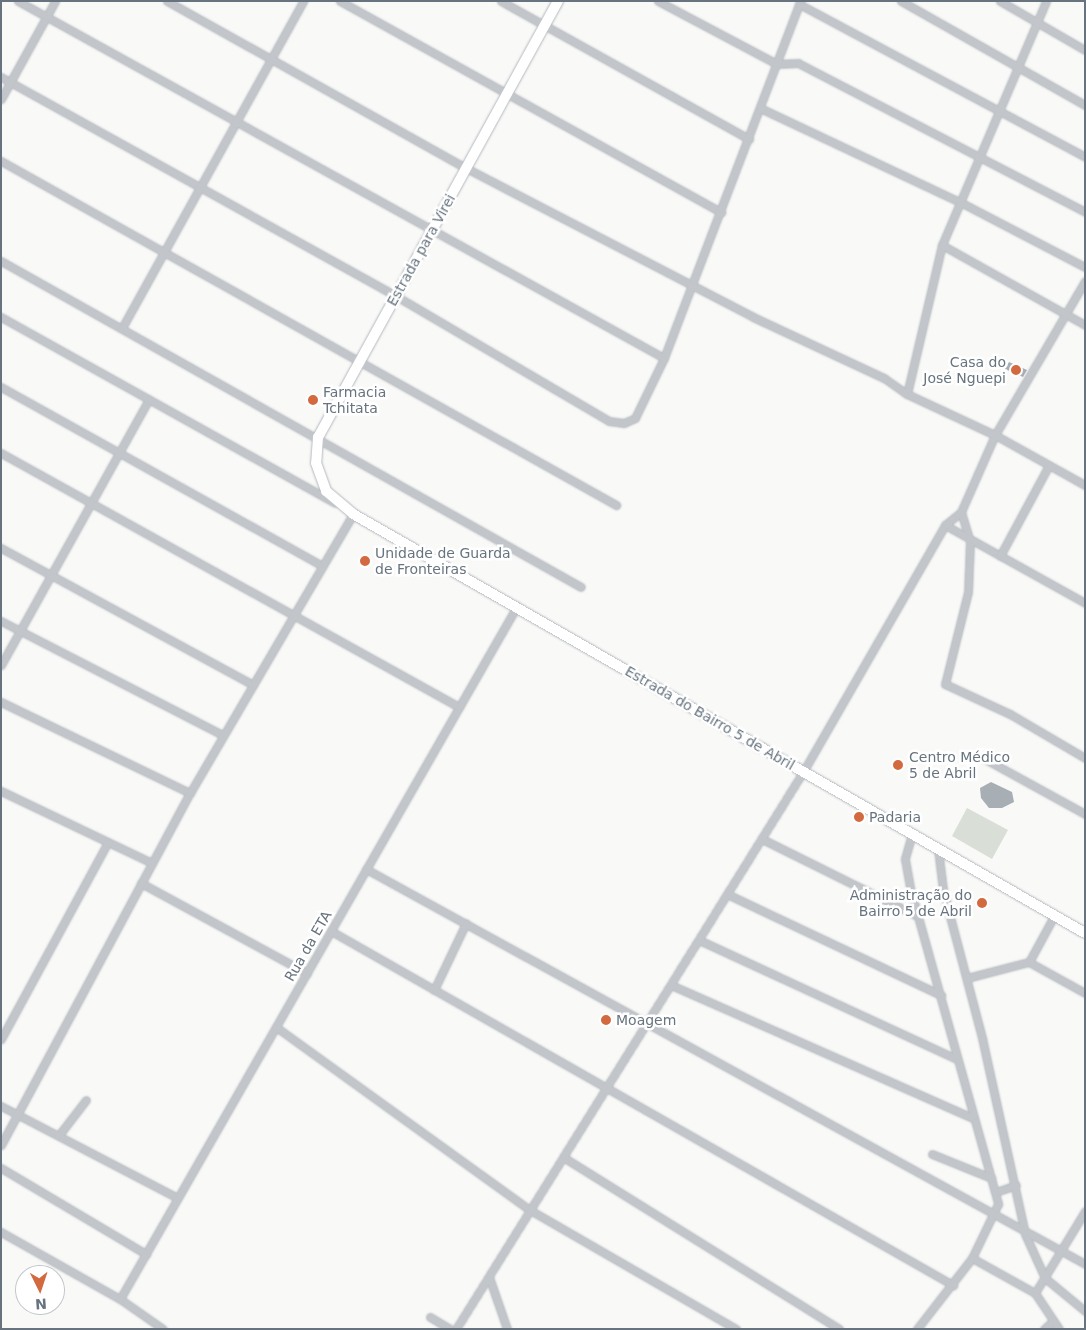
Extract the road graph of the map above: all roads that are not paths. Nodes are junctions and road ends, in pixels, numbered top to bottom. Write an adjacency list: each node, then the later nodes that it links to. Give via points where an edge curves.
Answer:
1 (18, 1): 13 (street)
2 (55, 1): 13 (street)
3 (167, 1): 17 (street)
4 (303, 1): 17 (street)
5 (340, 1): 22 (street)
6 (501, 1): 15 (street)
7 (558, 1): 15 (street, Estrada para Virei)
8 (658, 1): 18 (street)
9 (900, 1): 19 (street)
10 (1000, 1): 14 (street)
11 (1046, 1): 14 (street)
12 (800, 3): 18 (street); 26 (street)
13 (46, 17): 21 (street); 27 (street)
14 (1036, 22): 16 (street); 19 (street)
15 (545, 26): 22 (street, Estrada para Virei); 28 (street)
16 (1085, 50)
17 (271, 59): 27 (street); 32 (street)
18 (777, 64): 25 (street); 29 (street, via 798,63)
19 (1018, 67): 24 (street); 26 (street)
20 (1, 78): 21 (street)
21 (10, 82): 23 (street); 33 (street)
22 (507, 95): 32 (street, Estrada para Virei); 35 (street)
23 (1, 98)
24 (1085, 104)
25 (760, 108): 28 (street); 34 (street)
26 (999, 112): 29 (street); 30 (street)
27 (236, 122): 33 (street); 37 (street)
28 (749, 139): 35 (street)
29 (980, 156): 34 (street); 36 (street)
30 (1085, 157)
31 (1, 161): 39 (street)
32 (466, 168): 37 (street, Estrada para Virei); 43 (street)
33 (200, 188): 39 (street); 44 (street)
34 (960, 202): 38 (street); 41 (street)
35 (721, 212): 43 (street)
36 (1085, 212)
37 (432, 231): 44 (street, Estrada para Virei); 49 (street)
38 (942, 245): 45 (street); 52 (street)
39 (163, 253): 48 (street); 50 (street)
40 (1, 261): 48 (street)
41 (1085, 267)
42 (1085, 281): 45 (street)
43 (693, 286): 49 (street); 52 (street, via 884,378)
44 (396, 296): 49 (street, via 609,420 624,423 635,418); 50 (street, Estrada para Virei)
45 (1064, 313): 47 (street); 54 (street)
46 (1, 317): 53 (street)
47 (1085, 324)
48 (122, 328): 55 (street)
49 (664, 358)
50 (359, 364): 55 (street, Estrada para Virei); 62 (street)
51 (1, 386): 57 (street)
52 (907, 394): 54 (street)
53 (149, 399): 57 (street); 61 (street)
54 (995, 435): 58 (street); 63 (street)
55 (318, 437): 61 (street, Estrada para Virei, via 316,464 326,492); 71 (street)
56 (1, 453): 60 (street)
57 (120, 454): 60 (street); 69 (street)
58 (1049, 465): 59 (street); 68 (street)
59 (1085, 485)
60 (90, 503): 70 (street); 74 (street)
61 (335, 503): 64 (street, Estrada do Bairro 5 de Abril)
62 (616, 505)
63 (961, 512): 65 (street); 66 (street)
64 (353, 514): 69 (street); 73 (street, Estrada do Bairro 5 de Abril)
65 (945, 525): 66 (street); 84 (street)
66 (970, 541): 68 (street); 82 (street, via 968,592 945,684 1010,714)
67 (1, 548): 70 (street)
68 (1000, 556): 72 (street)
69 (323, 566): 74 (street)
70 (51, 574): 76 (street); 78 (street)
71 (581, 587)
72 (1085, 602)
73 (517, 606): 80 (street, Rua da ETA); 84 (street, Estrada do Bairro 5 de Abril)
74 (293, 617): 78 (street); 80 (street)
75 (1, 621): 76 (street)
76 (18, 631): 77 (street); 81 (street, via 68,652)
77 (1, 665)
78 (253, 685): 81 (street)
79 (1, 702): 86 (street)
80 (459, 707): 93 (street, Rua da ETA)
81 (223, 735): 86 (street)
82 (1085, 758)
83 (985, 760): 87 (street)
84 (803, 772): 88 (street, Estrada do Bairro 5 de Abril); 89 (street)
85 (1, 791): 90 (street)
86 (190, 794): 92 (street)
87 (1085, 814)
88 (912, 834): 91 (street, Estrada do Bairro 5 de Abril); 96 (street, via 905,859)
89 (762, 839): 95 (street); 96 (street)
90 (108, 842): 92 (street); 111 (street)
91 (938, 849): 97 (street, Estrada do Bairro 5 de Abril); 104 (street, via 943,890)
92 (152, 863): 94 (street)
93 (366, 869): 98 (street); 99 (street, Rua da ETA)
94 (141, 883): 103 (street); 116 (street)
95 (727, 894): 101 (street); 108 (street)
96 (917, 916): 108 (street)
97 (1054, 916): 100 (street, Estrada do Bairro 5 de Abril); 102 (street)
98 (466, 923): 106 (street); 109 (street)
99 (331, 931): 103 (street, Rua da ETA); 106 (street)
100 (1085, 933)
101 (699, 940): 105 (street); 112 (street)
102 (1029, 962): 104 (street); 107 (street)
103 (307, 973): 110 (street, Rua da ETA)
104 (966, 978): 124 (street)
105 (671, 985): 109 (street); 117 (street)
106 (434, 990): 113 (street)
107 (1085, 993)
108 (941, 995): 112 (street)
109 (646, 1024): 113 (street); 129 (street)
110 (276, 1027): 126 (street, Rua da ETA); 127 (street)
111 (1, 1038)
112 (957, 1059): 117 (street)
113 (606, 1088): 121 (street); 138 (street)
114 (86, 1100): 118 (street)
115 (1, 1106): 116 (street)
116 (18, 1114): 118 (street); 119 (street)
117 (972, 1118): 123 (street)
118 (59, 1135): 126 (street)
119 (1, 1145)
120 (932, 1154): 123 (street)
121 (563, 1157): 127 (street); 149 (street)
122 (1, 1168): 133 (street)
123 (991, 1178): 125 (street)
124 (1016, 1185): 125 (street); 131 (street)
125 (996, 1192): 129 (street, via 998,1204)
126 (178, 1198): 133 (street, Rua da ETA)
127 (530, 1210): 136 (street); 148 (street)
128 (1085, 1211): 132 (street)
129 (993, 1217): 131 (street); 134 (street)
130 (1, 1232): 140 (street)
131 (1025, 1234): 132 (street); 137 (street)
132 (1062, 1251): 135 (street); 137 (street)
133 (146, 1254): 140 (street, Rua da ETA)
134 (972, 1258): 138 (street); 139 (street)
135 (1085, 1264)
136 (489, 1277): 146 (street); 147 (street)
137 (1045, 1278): 139 (street); 141 (street)
138 (953, 1284): 150 (street)
139 (1035, 1293): 143 (street)
140 (120, 1299): 144 (street)
141 (1085, 1311)
142 (430, 1317): 145 (street)
143 (1053, 1321): 151 (street); 152 (street)
144 (163, 1329)
145 (450, 1329)
146 (456, 1329)
147 (507, 1329)
148 (736, 1329)
149 (839, 1329)
150 (916, 1329)
151 (1044, 1329)
152 (1059, 1329)

